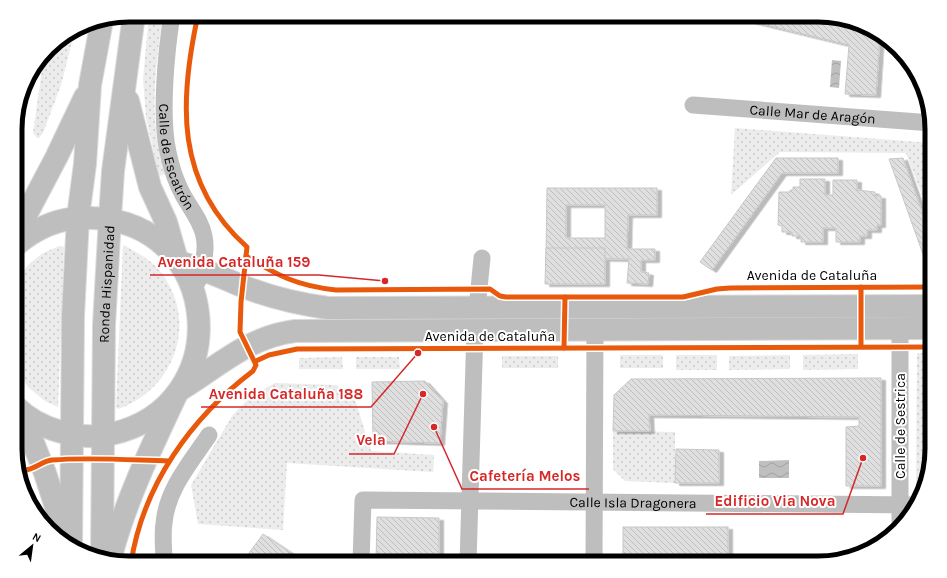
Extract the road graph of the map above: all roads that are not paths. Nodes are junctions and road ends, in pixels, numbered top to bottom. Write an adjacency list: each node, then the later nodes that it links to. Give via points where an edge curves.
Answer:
1 (133, 22): 5 (main road, Ronda Hispanidad)
2 (171, 22): 14 (street, Calle de Escatrón, via 165,92 168,151 176,180 204,236)
3 (101, 26): 4 (main road)
4 (90, 85): 8 (main road, via 85,164); 10 (main road)
5 (125, 89): 9 (main road, Ronda Hispanidad, via 113,171); 13 (main road, via 150,187 166,222)
6 (693, 105): 7 (street, Calle Mar de Aragón)
7 (925, 122)
8 (78, 217): 9 (main road, Avenida de Cataluña); 11 (main road, Avenida de Cataluña, via 40,228); 24 (main road)
9 (110, 218): 13 (main road, Avenida de Cataluña, via 154,237); 25 (main road, Ronda Hispanidad, via 104,325)
10 (22, 223)
11 (22, 241)
12 (482, 258): 17 (street)
13 (178, 261): 14 (main road, Avenida de Cataluña); 15 (main road, Avenida de Cataluña)
14 (202, 268): 15 (street, Calle de Escatrón); 17 (main road, Avenida de Cataluña, via 249,288 303,304)
15 (194, 292): 21 (main road, Avenida de Cataluña, via 199,309 199,342 195,359)
16 (925, 306): 17 (main road, Avenida de Cataluña)
17 (476, 319): 18 (main road, Avenida de Cataluña); 21 (main road, Avenida de Cataluña, via 279,333 247,345); 27 (street)
18 (595, 328): 19 (main road, Avenida de Cataluña); 28 (street)
19 (900, 328): 20 (main road, Avenida de Cataluña); 29 (street, Calle de Sestrica)
20 (925, 328)
21 (178, 392): 25 (main road, Avenida de Cataluña, via 161,410 144,422 125,431); 33 (main road, via 145,461)
22 (22, 411): 24 (main road, Avenida de Cataluña, via 54,429)
23 (22, 419): 30 (main road, via 45,474)
24 (72, 435): 25 (main road, Avenida de Cataluña); 31 (main road)
25 (105, 435): 32 (main road, Ronda Hispanidad)
26 (209, 435): 34 (street, via 177,482 168,505 164,523)
27 (470, 502): 28 (street, Calle Isla Dragonera); 35 (street, Calle Isla Dragonera, via 363,500); 36 (street)
28 (595, 503): 29 (street, Calle Isla Dragonera); 37 (street)
29 (907, 505)
30 (65, 534)
31 (71, 539)
32 (102, 552)
33 (111, 554)
34 (164, 556)
35 (361, 556)
36 (468, 556)
37 (594, 556)

